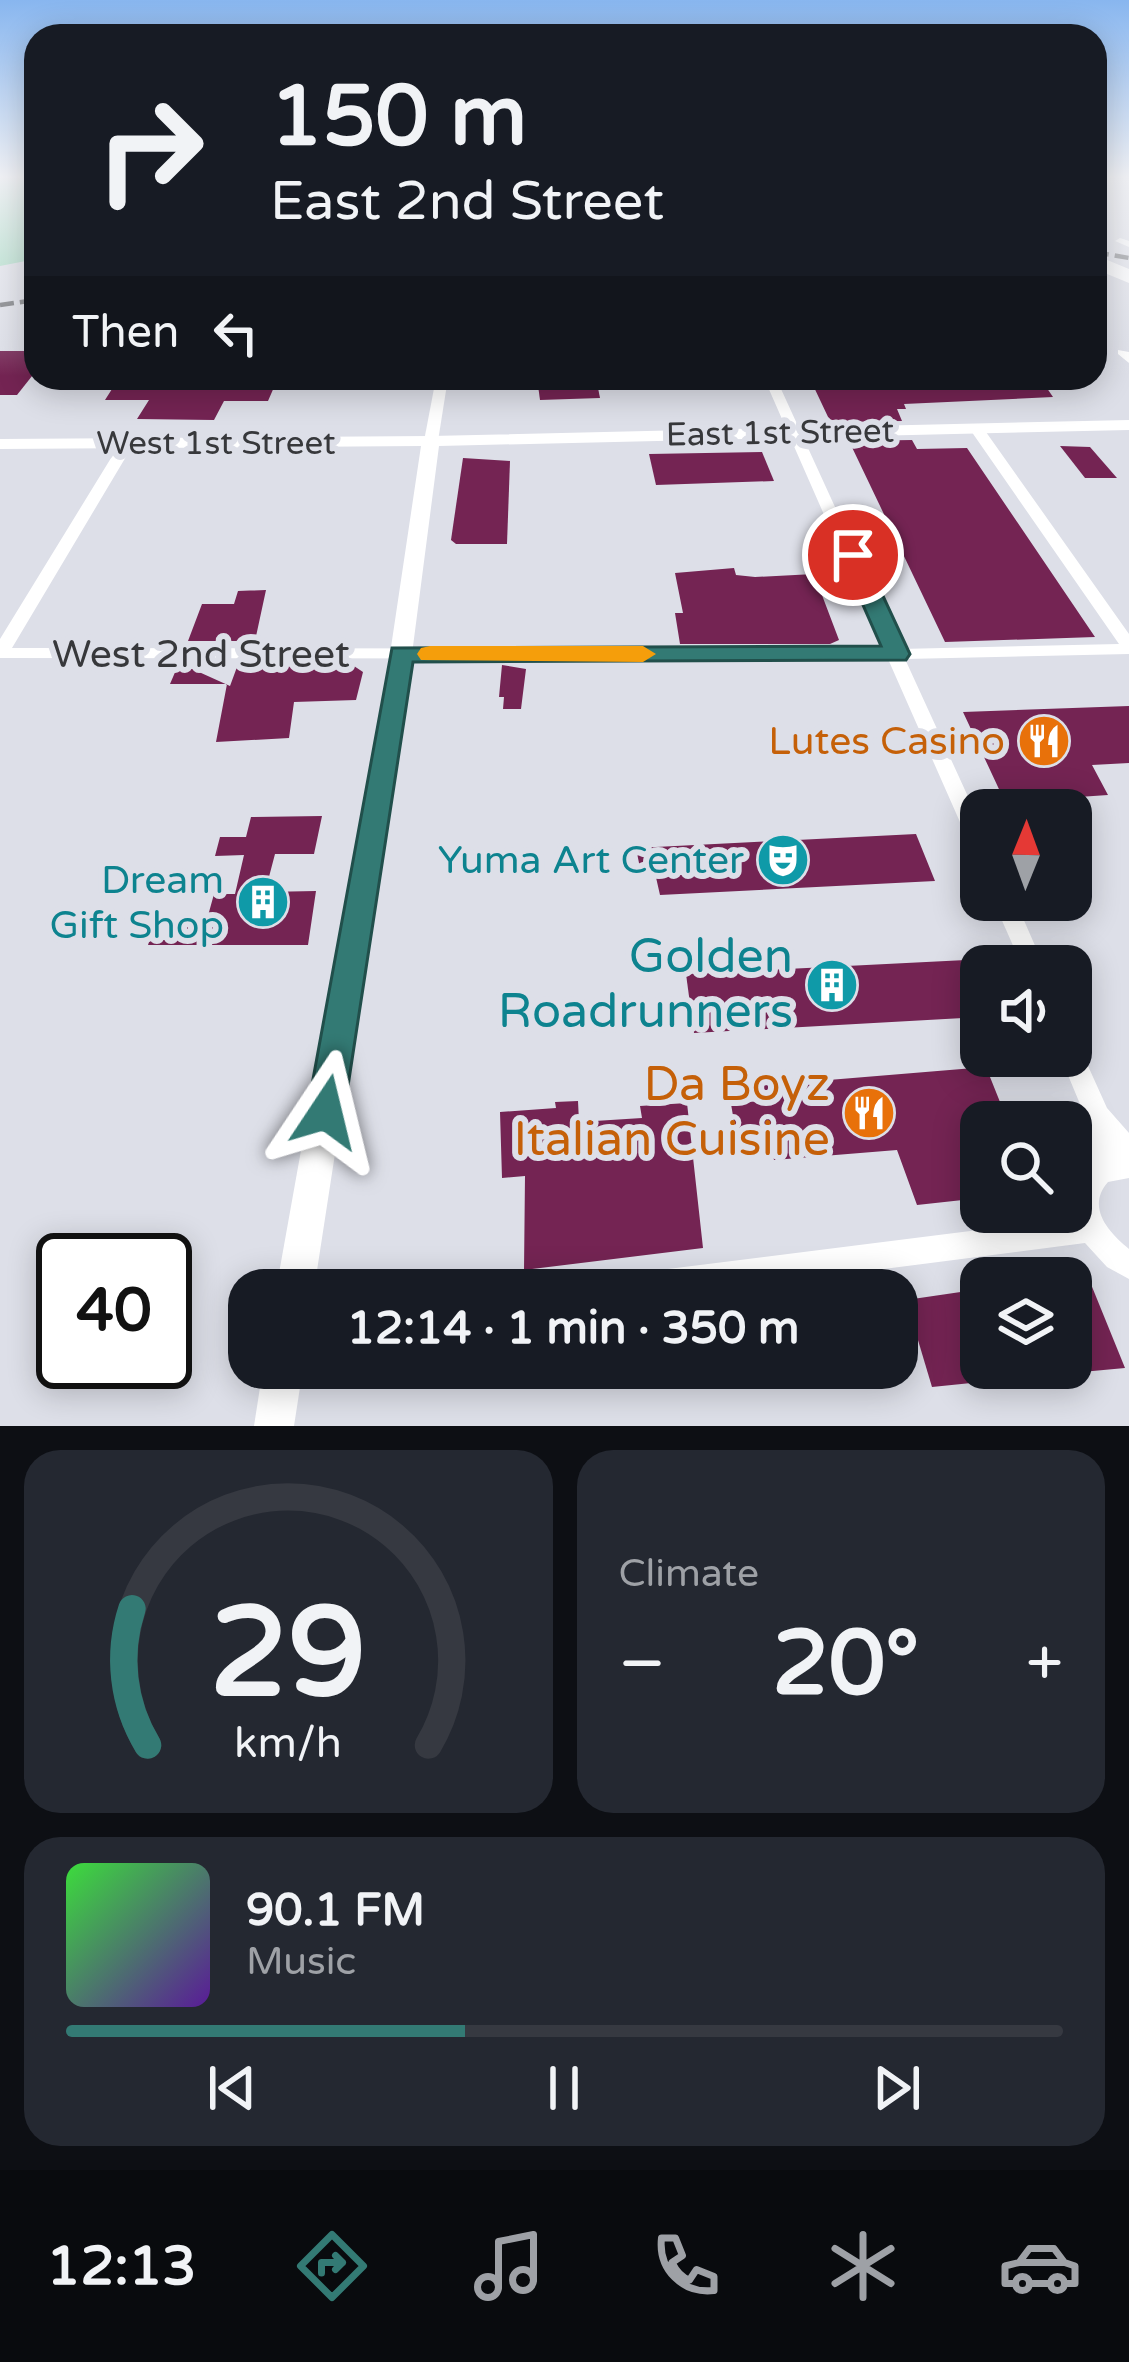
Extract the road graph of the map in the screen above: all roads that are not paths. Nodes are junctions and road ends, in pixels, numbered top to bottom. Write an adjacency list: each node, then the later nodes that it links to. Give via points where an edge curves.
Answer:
1 (440, 390): 6 (street)
2 (776, 390): 5 (street)
3 (1129, 425): 4 (street, East 1st Street)
4 (976, 428): 5 (street, East 1st Street); 9 (street)
5 (797, 432): 6 (street, East 1st Street); 12 (street)
6 (431, 441): 8 (street, West 1st Street); 11 (street)
7 (0, 444): 8 (street, West 1st Street)
8 (127, 445): 10 (street)
9 (1129, 648): 12 (street, West 2nd Street)
10 (0, 653): 11 (street, West 2nd Street)
11 (401, 654): 12 (street, West 2nd Street); 22 (street)
12 (897, 654): 13 (street)
13 (960, 800)
14 (1081, 1077): 15 (street)
15 (1098, 1116): 16 (street); 18 (street)
16 (1129, 1152)
17 (1129, 1166): 18 (street)
18 (1092, 1178)
19 (1092, 1230): 21 (street)
20 (1060, 1233): 23 (street)
21 (1129, 1265)
22 (299, 1269)
23 (777, 1269)
24 (280, 1389): 25 (street)
25 (274, 1426)

